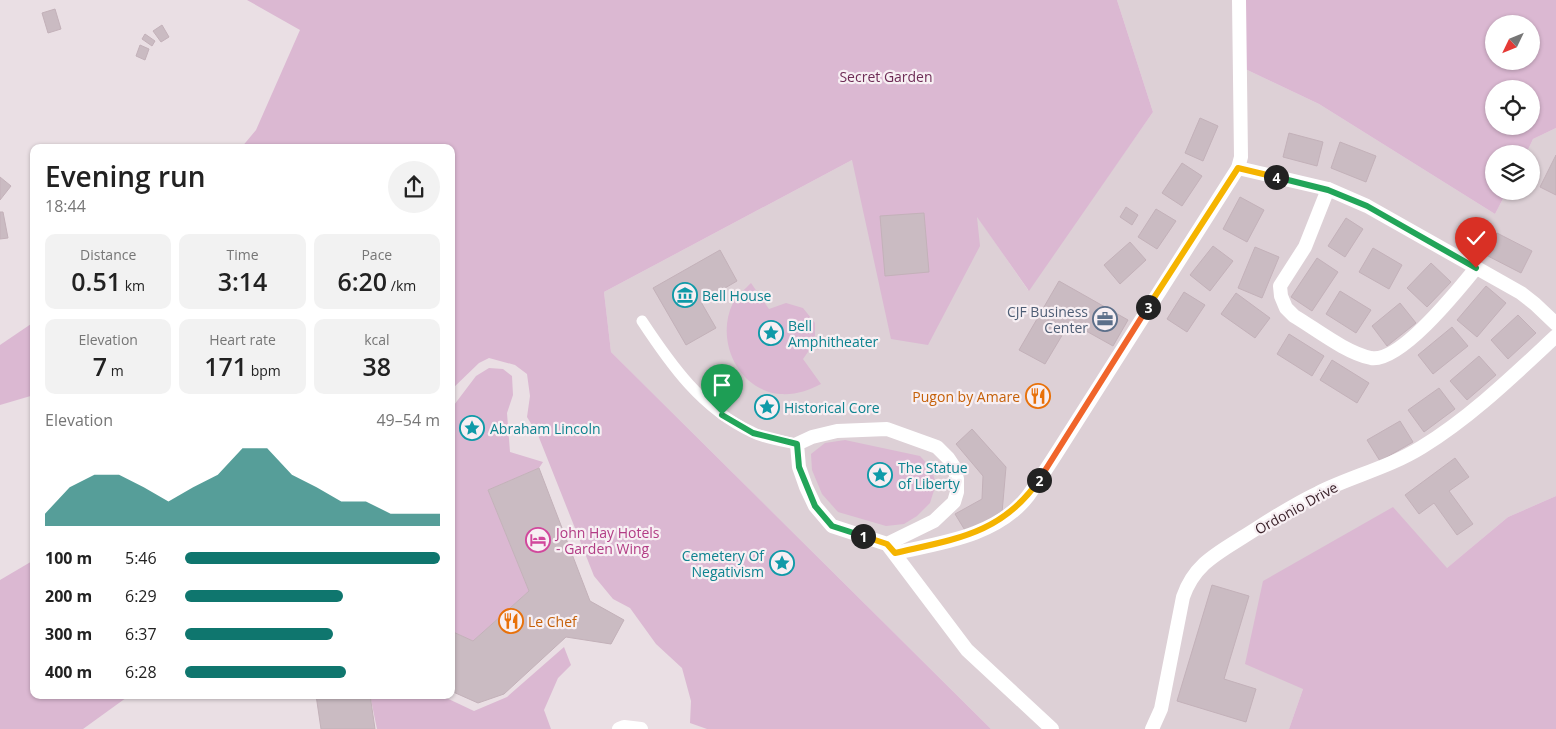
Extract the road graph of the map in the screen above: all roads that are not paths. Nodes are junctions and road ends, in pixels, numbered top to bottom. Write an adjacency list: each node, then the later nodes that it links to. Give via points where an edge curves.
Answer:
1 (1239, 0): 2 (street, via 1241,157)
2 (1238, 168): 3 (street); 9 (street, via 1027,496 999,521 979,531)
3 (1328, 190): 4 (street, via 1393,220); 4 (street, via 1305,247 1280,286 1281,296 1294,316 1359,354 1374,358 1386,356 1397,349 1429,323)
4 (1476, 268): 6 (street, via 1521,293)
5 (642, 321): 8 (street, via 690,387 722,415 753,433)
6 (1556, 324)
7 (1556, 336): 13 (street, Ordonio Drive, via 1503,385 1424,446 1379,470 1336,484 1302,501 1195,571 1183,597 1161,709)
8 (797, 444): 9 (street, via 799,467 806,487 815,506 832,526); 9 (street, via 837,430 888,429 937,447 948,458 957,479 954,502 945,512)
9 (891, 548): 12 (street, via 967,650)
10 (619, 729): 11 (street)
11 (641, 729)
12 (1052, 729)
13 (1152, 729)

